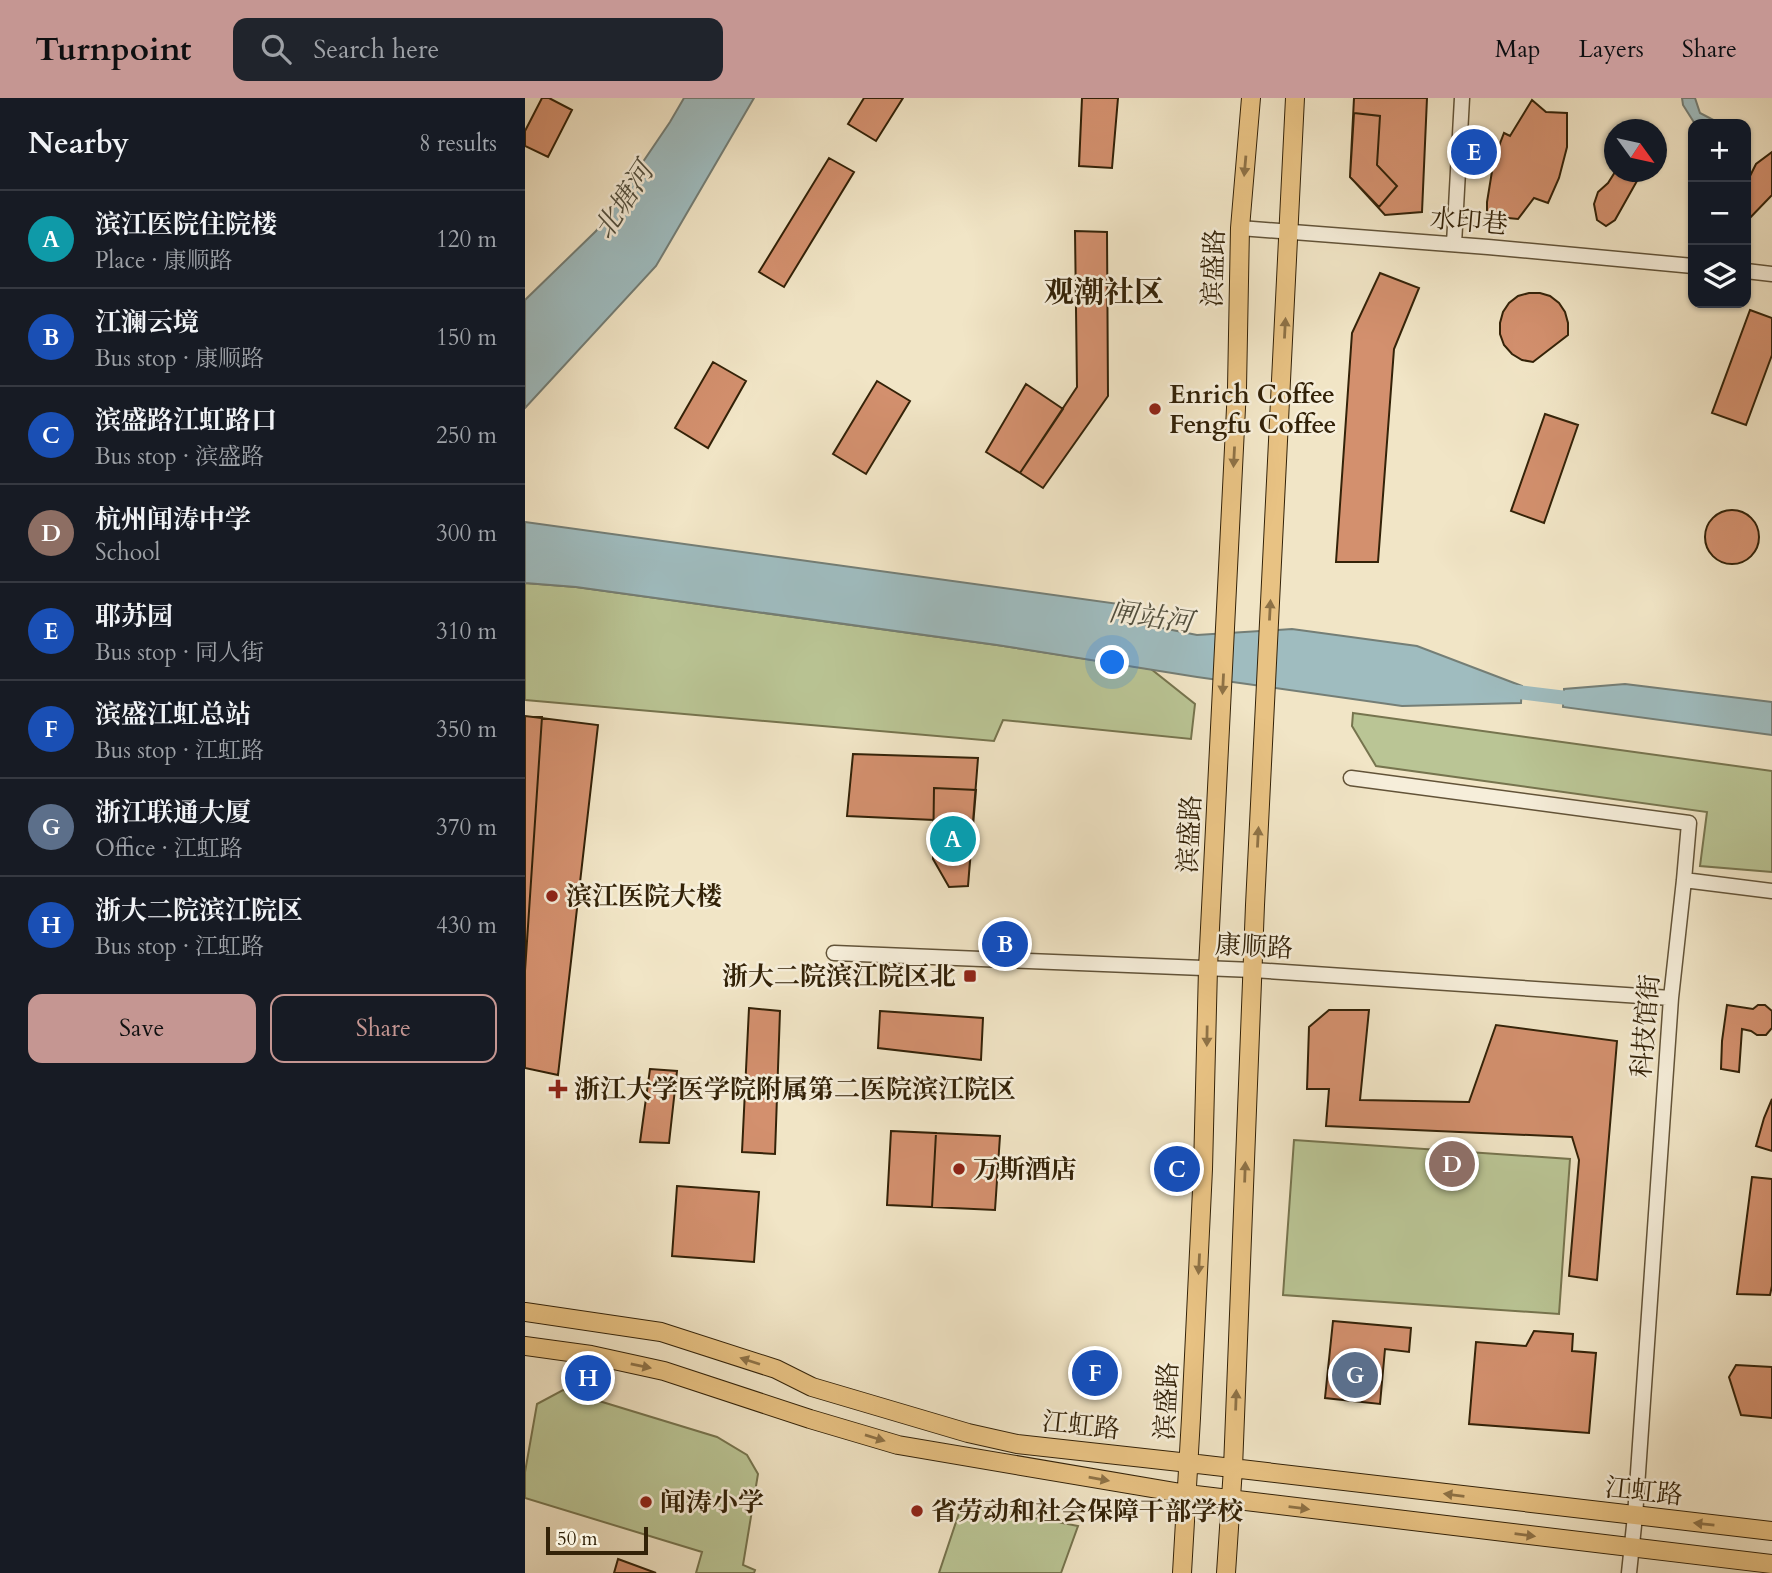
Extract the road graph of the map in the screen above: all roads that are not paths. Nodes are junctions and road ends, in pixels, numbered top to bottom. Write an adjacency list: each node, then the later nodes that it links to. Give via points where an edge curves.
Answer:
1 (1251, 98): 4 (main road, 滨盛路, one-way to 4)
2 (1295, 98): 5 (main road)
3 (1462, 98): 6 (street)
4 (1240, 228): 5 (street, 水印巷); 14 (main road, 滨盛路, one-way to 14, via 1237,388)
5 (1289, 232): 6 (street, 水印巷); 15 (main road, one-way to 5)
6 (1454, 244): 7 (street, 水印巷)
7 (1688, 266)
8 (1751, 272): 9 (street)
9 (1772, 274)
10 (1351, 778): 11 (street, 科技馆街, via 1689,823)
11 (1684, 880): 12 (street); 16 (street, 科技馆街)
12 (1772, 891)
13 (834, 954): 14 (street, 康顺路)
14 (1208, 968): 15 (street, 康顺路); 19 (main road, 滨盛路, one-way to 19)
15 (1253, 970): 16 (street, 康顺路); 20 (main road, one-way to 15)
16 (1671, 998): 23 (street, 科技馆街)
17 (525, 1312): 19 (main road, 江虹路, one-way to 17, via 980,1436 812,1387 776,1369 661,1332)
18 (525, 1346): 21 (main road, 江虹路, one-way to 21, via 664,1371 898,1445)
19 (1189, 1463): 20 (main road, 江虹路); 21 (main road, 滨盛路)
20 (1233, 1468): 22 (main road); 23 (main road, 江虹路, one-way to 20)
21 (1187, 1494): 22 (main road, 江虹路); 27 (main road, 滨盛路)
22 (1231, 1500): 25 (main road, 江虹路, one-way to 25); 28 (main road)
23 (1635, 1516): 24 (main road, 江虹路, one-way to 23); 25 (street, 科技馆街)
24 (1772, 1531)
25 (1631, 1548): 26 (main road, 江虹路); 29 (street, 科技馆街)
26 (1772, 1564)
27 (1182, 1573)
28 (1226, 1573)
29 (1629, 1573)

